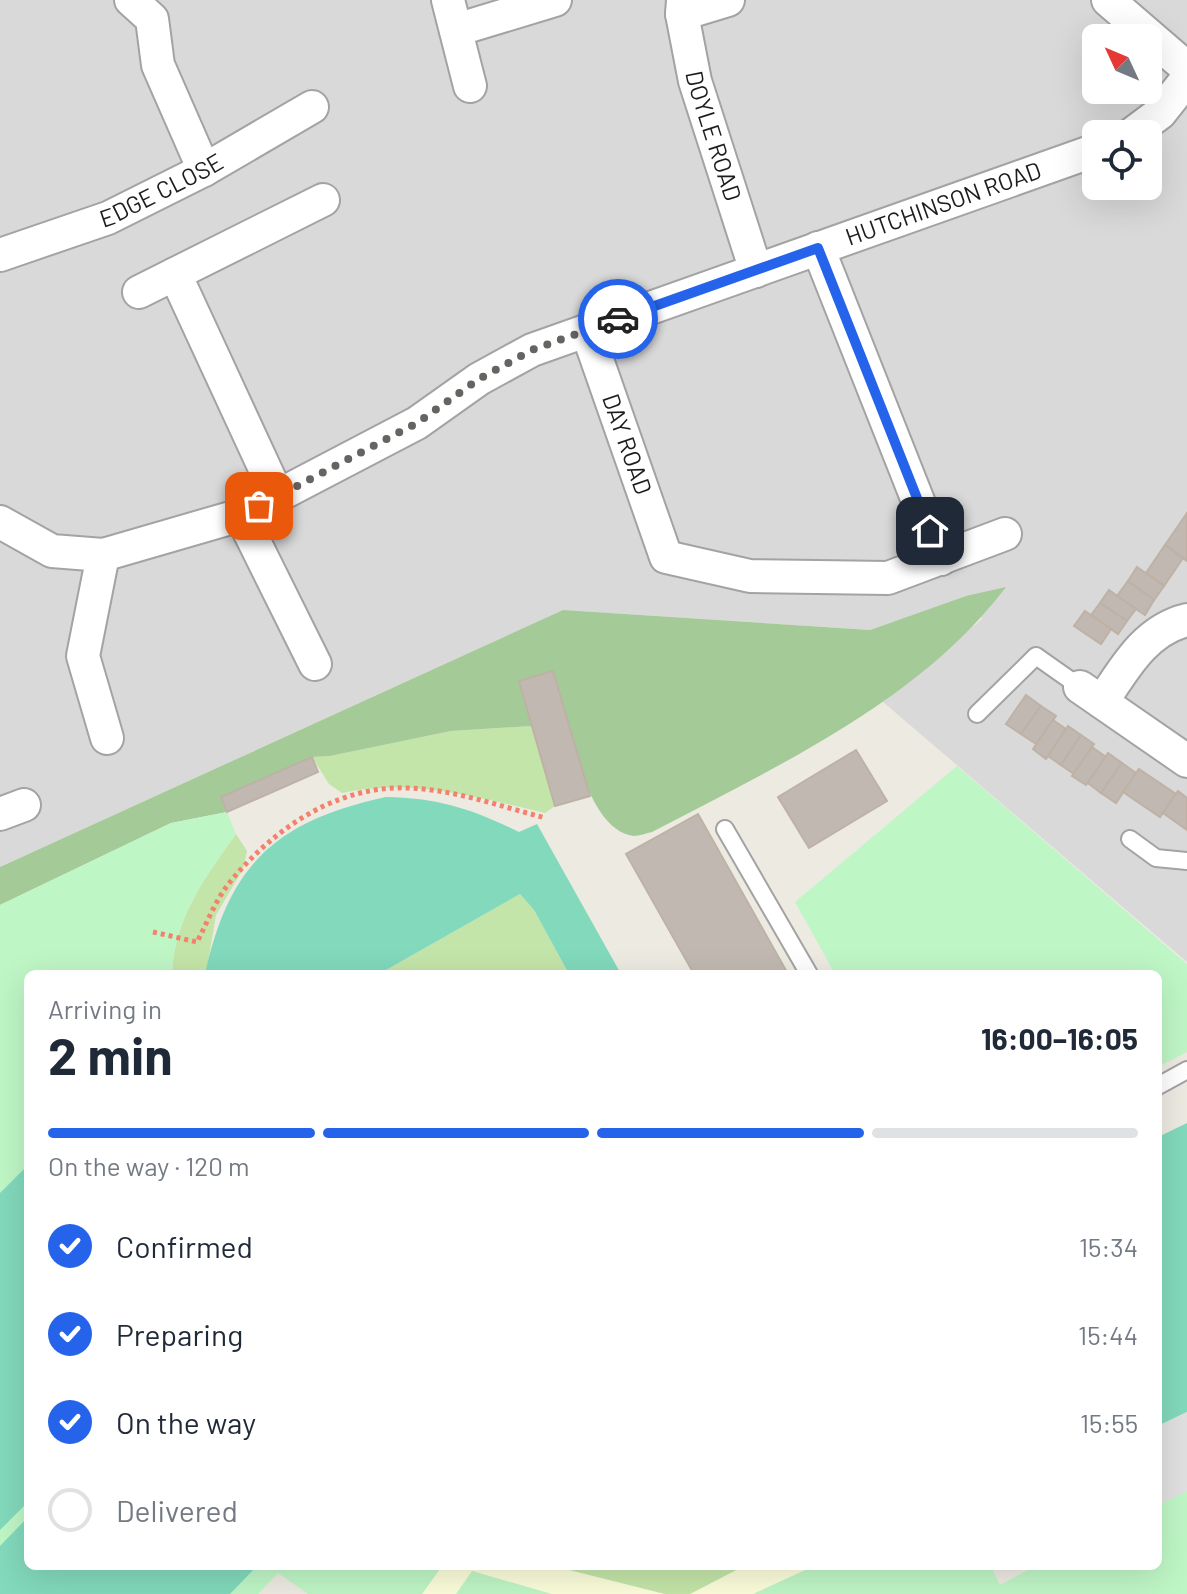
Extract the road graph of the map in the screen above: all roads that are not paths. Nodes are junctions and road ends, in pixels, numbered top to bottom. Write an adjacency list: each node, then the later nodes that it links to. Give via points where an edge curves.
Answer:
1 (555, 0): 6 (street)
2 (728, 0): 5 (street)
3 (1108, 0): 7 (street)
4 (150, 6): 13 (street, via 158,65)
5 (682, 7): 17 (street, DOYLE ROAD, via 695,81)
6 (452, 15): 9 (street)
7 (1187, 68)
8 (1187, 79): 11 (street)
9 (470, 86)
10 (312, 107): 13 (street, EDGE CLOSE)
11 (1151, 120)
12 (1082, 155): 15 (street, HUTCHINSON ROAD)
13 (204, 170): 16 (street, EDGE CLOSE, via 108,218)
14 (323, 200): 18 (street)
15 (818, 248): 17 (street, HUTCHINSON ROAD); 26 (street)
16 (0, 255)
17 (756, 271): 20 (street, HUTCHINSON ROAD)
18 (175, 274): 19 (street); 21 (street)
19 (139, 292)
20 (587, 331): 21 (street, HUTCHINSON ROAD, via 532,350 417,423); 26 (street, DAY ROAD, via 666,557 750,576 888,578)
21 (278, 497): 22 (street, HUTCHINSON ROAD)
22 (241, 515): 25 (street, HUTCHINSON ROAD); 28 (street)
23 (1, 527): 25 (street, HUTCHINSON ROAD, via 52,551)
24 (1005, 534): 26 (street)
25 (103, 555): 31 (street, via 83,656)
26 (941, 559)
27 (1187, 620): 29 (street, via 1153,635)
28 (315, 664)
29 (1091, 695): 30 (lane, via 1036,656); 32 (street)
30 (977, 714)
31 (107, 738)
32 (1187, 761)
33 (725, 829): 36 (lane)
34 (1130, 839): 35 (lane, via 1156,858)
35 (1187, 861)
36 (807, 970)
37 (1187, 1070): 38 (lane)
38 (1162, 1084)

